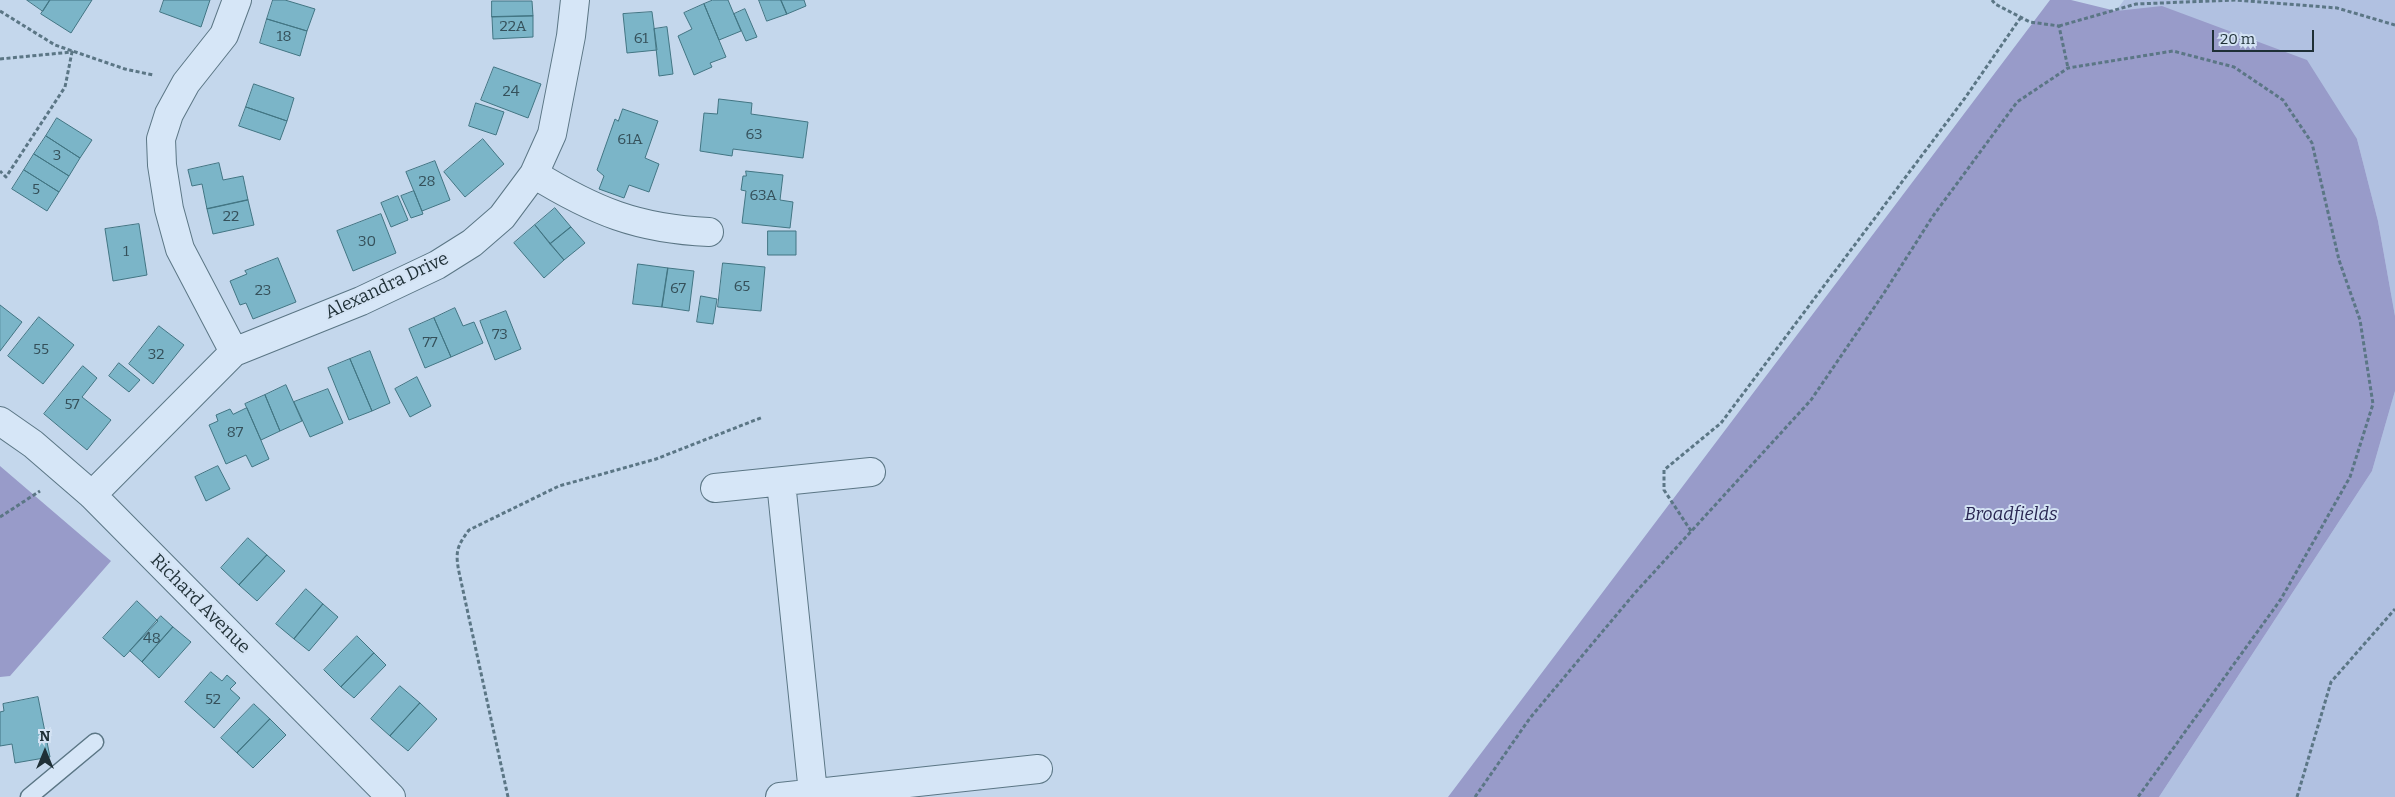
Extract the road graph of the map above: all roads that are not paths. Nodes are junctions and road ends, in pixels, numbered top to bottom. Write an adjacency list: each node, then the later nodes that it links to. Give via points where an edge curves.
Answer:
1 (237, 0): 5 (street, via 224,35 186,83 161,139 168,200 180,249)
2 (575, 0): 3 (street, Alexandra Drive, via 552,134)
3 (534, 174): 4 (street, via 612,216 647,226); 5 (street, Alexandra Drive, via 502,217 472,243 437,265)
4 (710, 232)
5 (234, 352): 10 (street, Alexandra Drive)
6 (0, 421): 10 (street, Richard Avenue, via 33,444)
7 (870, 472): 8 (street)
8 (781, 482): 9 (street); 14 (street)
9 (715, 488)
10 (92, 495): 16 (street, Richard Avenue)
11 (95, 742): 15 (lane)
12 (1038, 769): 13 (street)
13 (925, 789): 14 (street)
14 (813, 793): 17 (street)
15 (29, 797)
16 (391, 797)
17 (780, 797)

